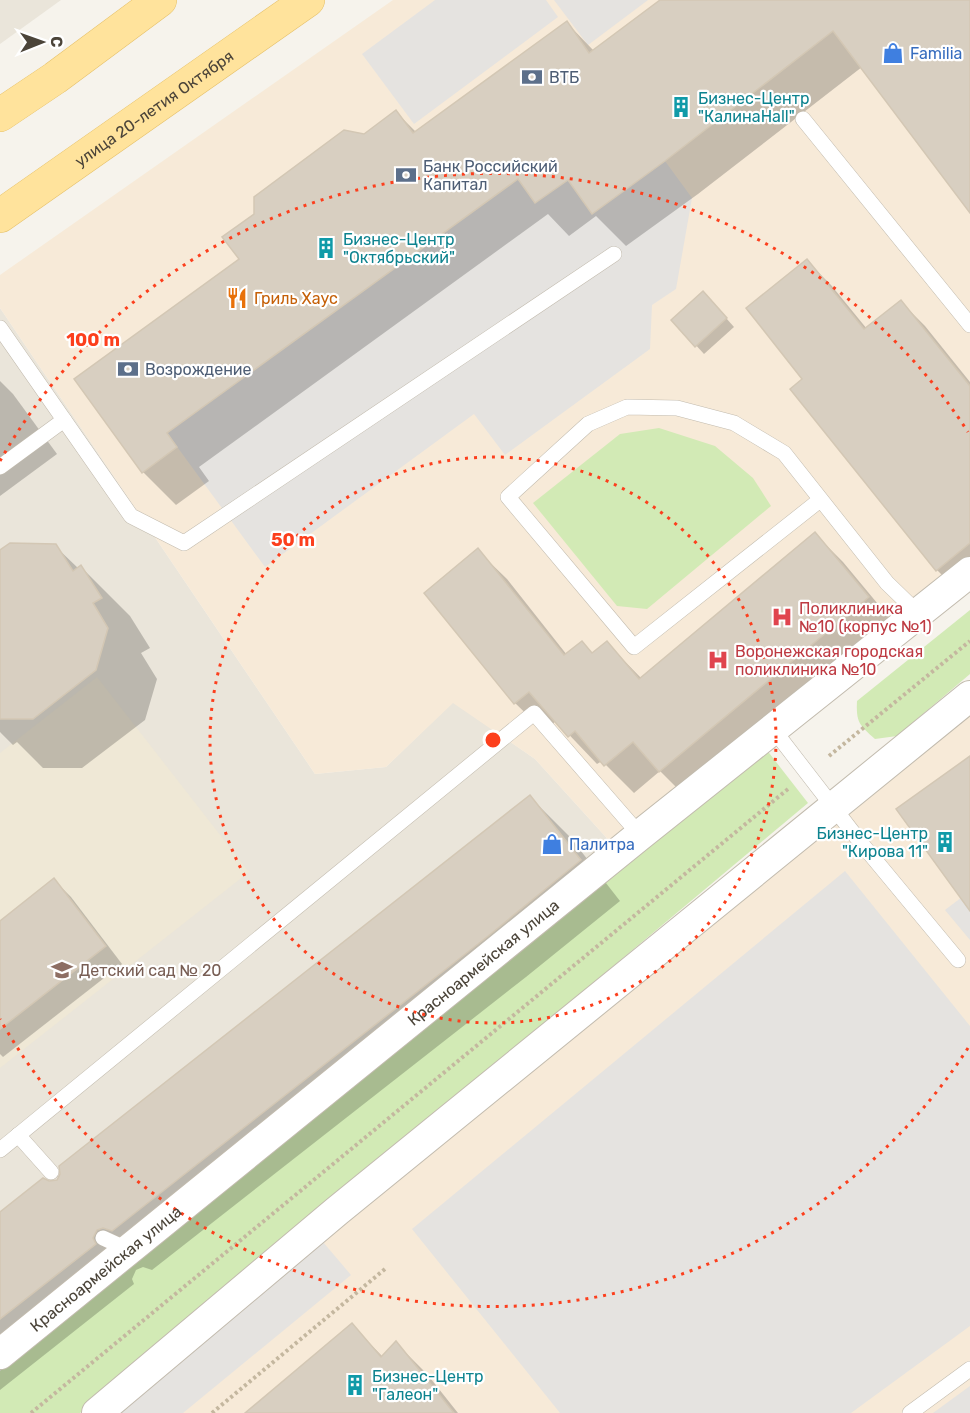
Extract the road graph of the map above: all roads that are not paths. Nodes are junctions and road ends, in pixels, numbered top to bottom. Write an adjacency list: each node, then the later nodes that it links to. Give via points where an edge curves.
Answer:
1 (159, 0): 3 (main road)
2 (308, 0): 5 (main road, улица 20-летия Октября)
3 (0, 115)
4 (803, 119): 7 (lane)
5 (0, 216)
6 (614, 255): 9 (lane, via 184,543 131,516)
7 (970, 325)
8 (0, 328): 9 (lane)
9 (64, 420): 10 (lane)
10 (0, 467)
11 (820, 500): 11 (lane, via 784,453 734,423 677,408 627,407 588,424 508,498 634,647); 13 (lane, via 887,583)
12 (970, 572): 13 (street, Красноармейская улица)
13 (919, 614): 15 (street, Красноармейская улица)
14 (970, 696): 16 (street)
15 (773, 729): 16 (lane); 17 (street, Красноармейская улица)
16 (834, 807): 18 (lane); 24 (street, via 337,1211)
17 (640, 835): 19 (lane, via 534,713); 22 (street, Красноармейская улица, via 115,1244)
18 (958, 960)
19 (18, 1135): 20 (lane); 21 (lane)
20 (0, 1150)
21 (51, 1172)
22 (0, 1354)
23 (970, 1369): 25 (lane)
24 (97, 1413)
25 (910, 1413)

